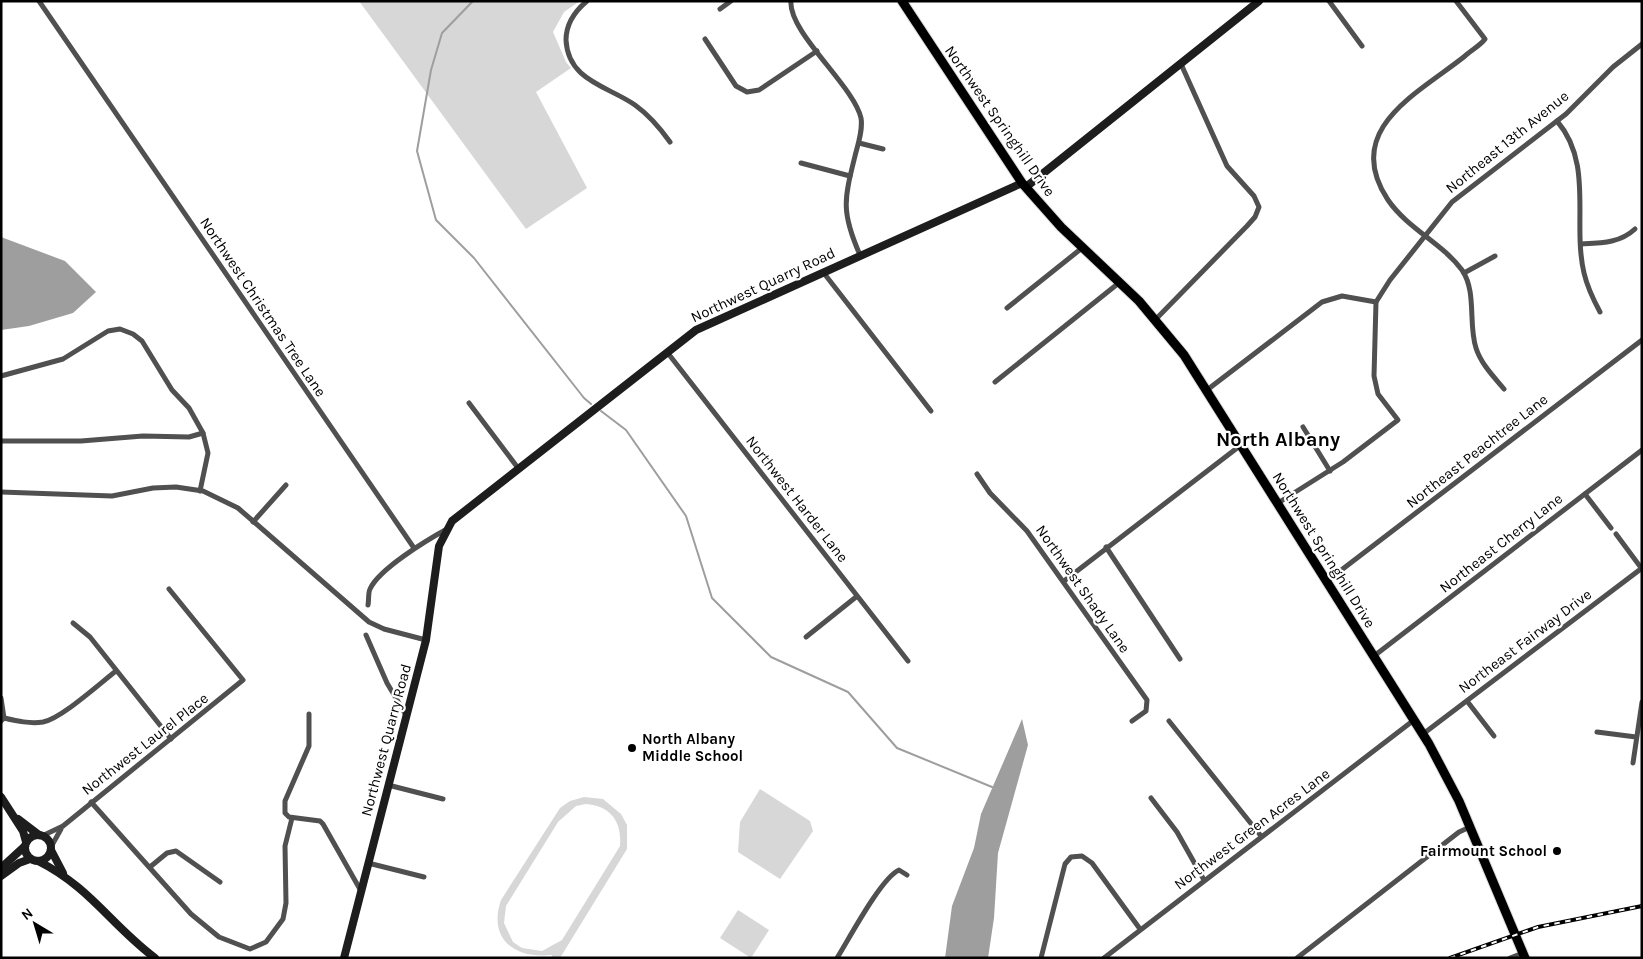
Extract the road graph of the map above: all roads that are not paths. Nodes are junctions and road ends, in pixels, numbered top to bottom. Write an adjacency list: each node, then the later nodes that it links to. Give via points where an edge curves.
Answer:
1 (39, 1): 61 (street, Northwest Christmas Tree Lane)
2 (588, 1): 16 (street, via 576,11 568,26 566,45 573,65 586,79 638,107)
3 (731, 1): 9 (street)
4 (791, 1): 13 (street, via 794,18)
5 (902, 1): 21 (main road, Northwest Springhill Drive)
6 (1259, 1): 14 (street, Northwest Quarry Road)
7 (1329, 1): 12 (street)
8 (1456, 1): 23 (street, via 1485,39 1396,110 1376,140 1376,167 1384,192)
9 (720, 9)
10 (706, 39): 13 (street, via 736,86 747,92 759,90)
11 (1642, 44): 15 (street, Northeast 13th Avenue, via 1613,67)
12 (1362, 46)
13 (817, 51): 17 (street, via 858,110 861,118)
14 (1181, 64): 21 (street, Northwest Quarry Road); 34 (street, via 1227,166 1254,196 1258,207 1247,226)
15 (1557, 122): 23 (street, Northeast 13th Avenue, via 1452,202); 24 (street, via 1570,138 1576,157)
16 (670, 142)
17 (859, 142): 18 (street); 20 (street)
18 (883, 149)
19 (800, 163): 20 (street)
20 (850, 176): 26 (street, via 845,200 846,217)
21 (1024, 185): 25 (main road, Northwest Springhill Drive); 26 (street, Northwest Quarry Road)
22 (1635, 229): 24 (street, via 1615,241)
23 (1424, 237): 29 (street); 31 (street, Northeast 13th Avenue)
24 (1581, 244): 33 (street, via 1584,272)
25 (1082, 248): 30 (main road, Northwest Springhill Drive); 32 (street)
26 (860, 255): 28 (street, Northwest Quarry Road)
27 (1495, 256): 29 (street)
28 (823, 272): 36 (street, Northwest Quarry Road, via 714,321); 42 (street)
29 (1464, 272): 39 (street, via 1477,351)
30 (1120, 282): 34 (main road, Northwest Springhill Drive); 38 (street)
31 (1376, 302): 40 (street, via 1342,296 1322,302); 49 (street, via 1375,381 1382,401 1398,420)
32 (1008, 308)
33 (1600, 312)
34 (1156, 319): 40 (main road, Northwest Springhill Drive)
35 (1642, 340): 64 (street, Northeast Peachtree Lane)
36 (667, 352): 48 (street, Northwest Quarry Road); 66 (street, Northwest Harder Lane)
37 (1, 376): 44 (street, via 63,359 108,331 128,331 142,341 167,384 189,408)
38 (995, 382)
39 (1504, 389)
40 (1207, 390): 46 (main road, Northwest Springhill Drive)
41 (469, 403): 48 (street)
42 (931, 411)
43 (1303, 427): 49 (street)
44 (203, 433): 45 (street, via 189,437); 52 (street, via 208,453)
45 (1, 441)
46 (1241, 445): 55 (main road, Northwest Springhill Drive); 60 (street)
47 (1642, 450): 54 (street, Northeast Cherry Lane)
48 (518, 468): 57 (street, Northwest Quarry Road, via 462,512)
49 (1330, 471): 55 (street)
50 (977, 474): 63 (street, Northwest Shady Lane, via 990,493 1027,531)
51 (286, 485): 56 (street)
52 (200, 491): 53 (street, via 166,487 112,496); 56 (street, via 231,504)
53 (1, 492)
54 (1585, 494): 58 (street); 72 (street, Northeast Cherry Lane)
55 (1278, 503): 64 (main road, Northwest Springhill Drive)
56 (253, 522): 71 (street, via 369,622)
57 (447, 528): 61 (street, Northwest Quarry Road); 71 (street, Northwest Quarry Road, via 438,553)
58 (1611, 528)
59 (1616, 534): 62 (street)
60 (1106, 547): 63 (street); 73 (street)
61 (414, 548): 67 (street, Northwest Quarry Road, via 376,580 370,590)
62 (1642, 568): 77 (street, Northeast Fairway Drive)
63 (1064, 581): 83 (street, Northwest Shady Lane, via 1147,700 1146,711)
64 (1327, 581): 72 (main road, Northwest Springhill Drive)
65 (169, 589): 88 (street, Northwest Laurel Place, via 243,680)
66 (856, 597): 70 (street); 74 (street, Northwest Harder Lane)
67 (368, 604)
68 (72, 623): 75 (street, via 90,637)
69 (366, 635): 80 (street, via 387,683)
70 (806, 637)
71 (426, 640): 80 (street, Northwest Quarry Road)
72 (1374, 656): 82 (main road, Northwest Springhill Drive)
73 (1180, 660)
74 (908, 661)
75 (116, 671): 81 (street, via 64,711 44,722); 88 (street)
76 (1, 698): 81 (street)
77 (1467, 701): 86 (street, Northeast Fairway Drive); 87 (street)
78 (1642, 702): 89 (street)
79 (309, 714): 97 (street, via 309,746 286,801 285,813)
80 (406, 715): 91 (street, Northwest Quarry Road)
81 (3, 720)
82 (1414, 720): 86 (main road, Northwest Springhill Drive); 101 (street, Northwest Green Acres Lane)
83 (1132, 721)
84 (1169, 721): 101 (street)
85 (1596, 732): 89 (street)
86 (1423, 734): 99 (main road, Northwest Springhill Drive)
87 (1494, 736)
88 (171, 738): 95 (street, Northwest Laurel Place)
89 (1636, 738): 90 (street)
90 (1633, 763)
91 (388, 785): 94 (street); 105 (street, Northwest Quarry Road)
92 (1, 797): 96 (street)
93 (1151, 798): 112 (street, via 1178,832)
94 (443, 800)
95 (91, 802): 98 (street, Northwest Laurel Place); 106 (street)
96 (11, 812): 100 (street); 102 (street)
97 (292, 818): 106 (street, via 285,846 286,903 283,919 273,934 254,949 240,947 204,926); 114 (street, via 323,824)
98 (63, 826): 100 (street, Northwest Laurel Place); 103 (street, Northwest Laurel Place)
99 (1470, 827): 116 (main road, Northwest Springhill Drive); 122 (street, via 1458,832)
100 (41, 836): 102 (street, via 33,836); 103 (street, via 48,840)
101 (1262, 836): 112 (street, Northwest Green Acres Lane)
102 (26, 844): 104 (street); 107 (street)
103 (51, 848): 104 (street, via 44,860); 108 (street)
104 (34, 860): 108 (street); 110 (street, via 19,863)
105 (368, 863): 111 (street); 114 (street, Northwest Quarry Road)
106 (150, 867): 113 (street, via 176,850)
107 (1, 868)
108 (64, 875): 117 (street, via 90,895)
109 (907, 875): 119 (street, via 899,870 884,885)
110 (1, 876)
111 (424, 877)
112 (1204, 880): 115 (street, Northwest Green Acres Lane)
113 (220, 882)
114 (361, 891): 118 (street, Northwest Quarry Road)
115 (1140, 929): 120 (street, via 1092,863 1082,856 1072,857 1064,870); 121 (street, Northwest Green Acres Lane)
116 (1524, 956): 123 (street)
117 (155, 958)
118 (344, 958)
119 (837, 958)
120 (1041, 958)
121 (1104, 958)
122 (1297, 958)
123 (1510, 958)

